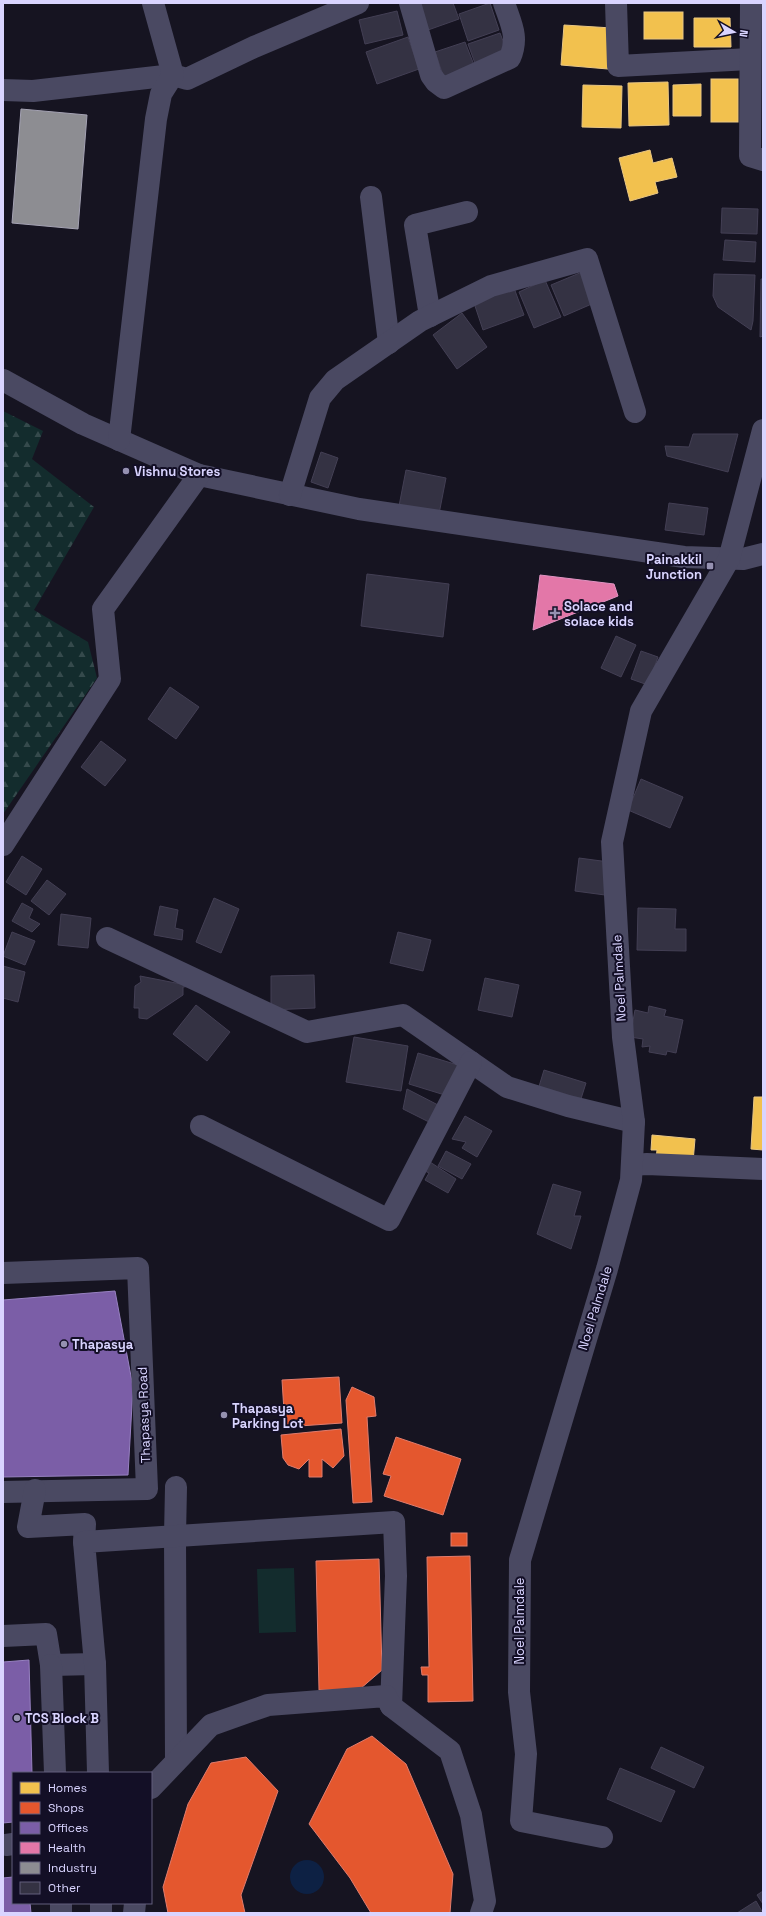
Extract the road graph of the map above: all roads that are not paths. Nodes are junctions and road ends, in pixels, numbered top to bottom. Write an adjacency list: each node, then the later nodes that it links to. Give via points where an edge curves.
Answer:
1 (153, 3): 8 (street)
2 (358, 3): 8 (street, via 254,47 187,79)
3 (410, 3): 4 (street, via 431,75 444,88 510,58 515,36)
4 (504, 3)
5 (616, 3): 7 (street, via 618,66)
6 (754, 6): 7 (street)
7 (750, 59): 10 (street, via 750,156)
8 (173, 75): 9 (street, via 34,91); 18 (street, via 161,94 156,119)
9 (3, 90)
10 (763, 160)
11 (371, 197): 14 (street)
12 (467, 212): 13 (street, via 415,225)
13 (430, 316): 14 (street); 16 (street, via 491,286 587,259)
14 (388, 343): 20 (street, via 335,380 320,398)
15 (3, 380): 18 (street)
16 (635, 412)
17 (763, 430): 22 (street, Noel Palmdale)
18 (119, 440): 19 (street)
19 (199, 475): 20 (street); 23 (street, via 103,609 110,678)
20 (290, 495): 22 (street, via 359,509 677,556)
21 (763, 554): 22 (street, via 743,559)
22 (729, 559): 26 (street, Noel Palmdale, via 641,711 612,842 623,1037)
23 (3, 845)
24 (107, 938): 25 (street, via 307,1032 403,1015)
25 (471, 1062): 26 (street, via 507,1088); 27 (street, via 389,1220)
26 (634, 1122): 28 (street, Noel Palmdale)
27 (202, 1126)
28 (632, 1165): 29 (street); 44 (street, Noel Palmdale, via 631,1180 607,1269 520,1560 519,1692 526,1754 521,1821)
29 (763, 1169)
30 (3, 1273): 32 (street, Thapasya Road, via 138,1268 147,1489)
31 (176, 1487): 34 (street)
32 (36, 1490): 33 (street, Thapasya Road); 35 (street, via 28,1527 85,1524)
33 (3, 1492)
34 (175, 1536): 35 (street); 39 (street, via 394,1522 396,1576); 40 (street)
35 (84, 1542): 37 (street)
36 (3, 1636): 38 (street, via 46,1634)
37 (95, 1664): 38 (street); 42 (street)
38 (51, 1665): 41 (street)
39 (390, 1706): 40 (street, via 386,1696 268,1705 211,1725); 45 (street, via 450,1751 471,1815 486,1901)
40 (176, 1761): 43 (street)
41 (55, 1772)
42 (98, 1772)
43 (152, 1787)
44 (602, 1837)
45 (481, 1913)

